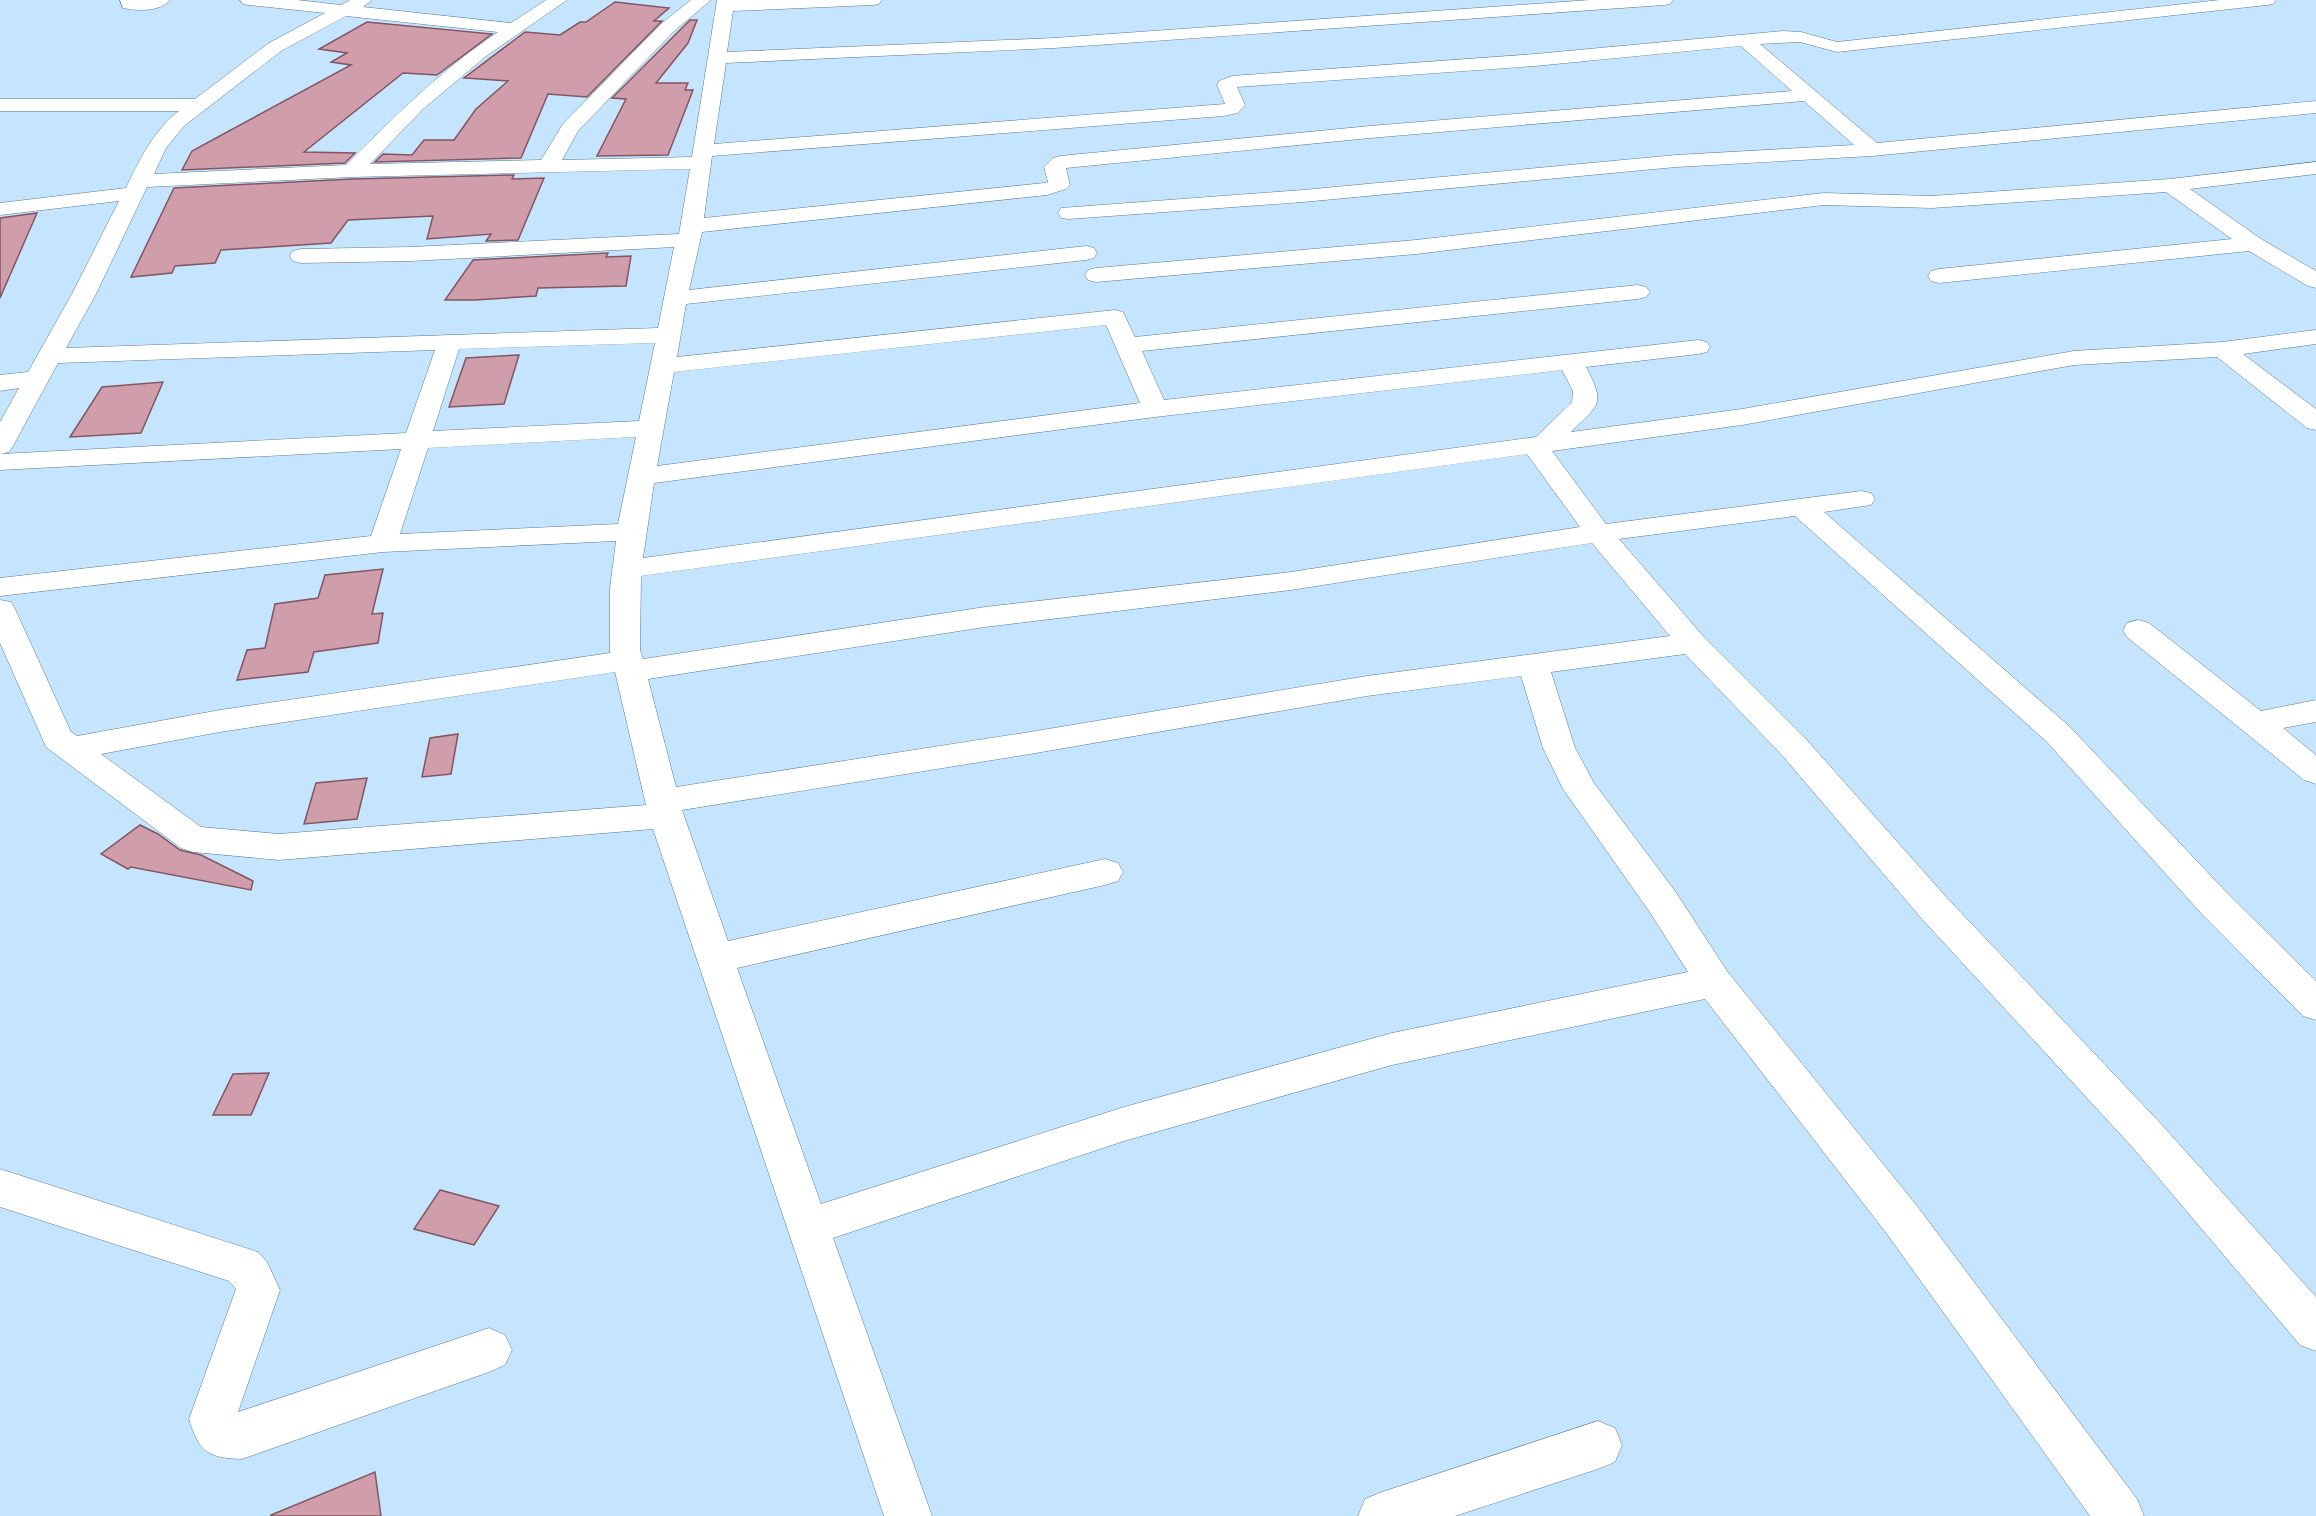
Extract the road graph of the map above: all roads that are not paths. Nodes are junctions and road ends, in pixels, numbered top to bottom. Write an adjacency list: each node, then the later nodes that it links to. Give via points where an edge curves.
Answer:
1 (129, 0): 2 (street, via 129,4 142,5)
2 (160, 0)
3 (249, 0): 10 (street)
4 (558, 0): 12 (street)
5 (873, 0): 9 (street)
6 (1664, 0): 14 (street, via 1077,41)
7 (2153, 0): 11 (street)
8 (2267, 0): 11 (street)
9 (717, 2): 14 (street); 21 (street, via 667,28 570,128)
10 (355, 5): 12 (street); 17 (street, via 275,47)
11 (2173, 10): 13 (street, via 1837,47 1793,36)
12 (515, 29): 23 (street, via 416,105)
13 (1745, 40): 15 (street); 20 (street, via 1232,82 1226,85 1235,105 1231,109)
14 (717, 58): 20 (street)
15 (1809, 95): 19 (street); 26 (street, via 1060,162 1054,167)
16 (0, 105): 17 (street)
17 (197, 105): 27 (street, via 157,146)
18 (2316, 107): 19 (street)
19 (1872, 150): 30 (street, via 1676,161 1303,196)
20 (702, 157): 21 (street); 31 (street)
21 (549, 165): 23 (street)
22 (2316, 168): 24 (street)
23 (352, 171): 27 (street)
24 (2288, 172): 25 (street); 28 (street)
25 (2170, 185): 32 (street); 35 (street, via 1932,202 1824,199 1416,247)
26 (1057, 186): 30 (street); 31 (street)
27 (137, 187): 29 (street); 47 (street)
28 (2316, 187)
29 (0, 209)
30 (1069, 213): 33 (street)
31 (689, 233): 34 (street, via 411,254); 39 (street)
32 (2253, 244): 36 (street); 37 (street)
33 (1086, 253): 35 (street); 39 (street)
34 (301, 256)
35 (1096, 275): 40 (street)
36 (1940, 276)
37 (2316, 281)
38 (1638, 292): 43 (street)
39 (678, 298): 46 (street)
40 (1114, 317): 43 (street); 46 (street)
41 (2316, 338): 45 (street)
42 (450, 341): 46 (street); 47 (street); 54 (street)
43 (1126, 345): 51 (street)
44 (1698, 347): 48 (street)
45 (2223, 349): 52 (street); 55 (street, via 2074,358 1742,417)
46 (667, 350): 53 (street)
47 (49, 356): 49 (street)
48 (1570, 361): 51 (street); 55 (street, via 1586,391 1585,404)
49 (36, 379): 50 (street); 56 (street)
50 (0, 383)
51 (1155, 409): 58 (street)
52 (2316, 422)
53 (651, 428): 54 (street); 58 (street)
54 (417, 439): 57 (street); 63 (street)
55 (1539, 444): 62 (street); 64 (street)
56 (0, 446)
57 (0, 462)
58 (642, 476): 61 (street)
59 (1861, 499): 60 (street)
60 (1802, 507): 62 (street); 79 (street, via 2058,734 2214,903)
61 (631, 532): 63 (street); 64 (street)
62 (1599, 533): 68 (street); 70 (street, via 1291,581)
63 (383, 543): 65 (street)
64 (628, 569): 70 (street, via 625,650)
65 (0, 587)
66 (0, 609): 73 (street, via 58,740)
67 (2139, 630): 72 (street)
68 (1692, 643): 69 (street); 82 (street, via 1793,746 1935,909 2148,1137)
69 (1533, 663): 75 (street, via 1367,686); 78 (street, via 1559,748 1580,789 1662,901)
70 (629, 665): 73 (street, via 231,719); 75 (street)
71 (2316, 711): 72 (street)
72 (2255, 723): 74 (street)
73 (70, 749): 75 (street, via 193,839 279,847)
74 (2316, 772)
75 (664, 808): 77 (street)
76 (1105, 872): 77 (street)
77 (715, 958): 81 (street)
78 (1714, 982): 81 (street, via 1392,1049 1124,1124); 87 (street, via 1902,1220)
79 (2316, 1005)
80 (0, 1188): 83 (street, via 243,1266 248,1271 258,1290 212,1419 221,1435 242,1436)
81 (808, 1227): 85 (street)
82 (2316, 1330)
83 (489, 1350)
84 (1598, 1445): 86 (street)
85 (908, 1516)
86 (1382, 1516)
87 (2120, 1516)

